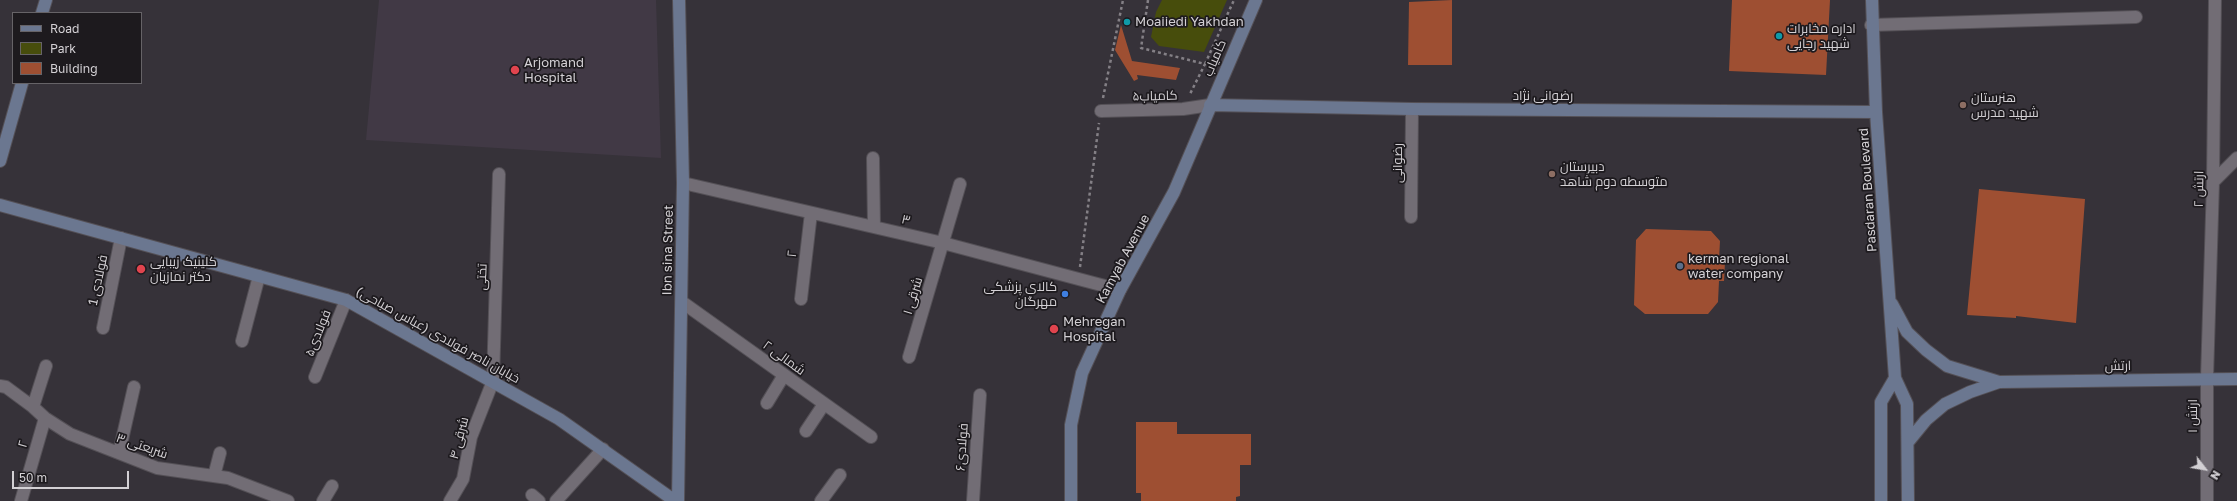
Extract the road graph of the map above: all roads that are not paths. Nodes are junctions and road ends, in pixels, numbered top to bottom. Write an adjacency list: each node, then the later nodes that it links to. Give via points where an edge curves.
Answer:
1 (46, 0): 6 (main road)
2 (679, 0): 19 (main road, Ibn sina Street)
3 (1256, 0): 10 (main road, کامیاب)
4 (1872, 0): 8 (main road, Pasdaran Boulevard)
5 (2215, 0): 18 (street, ارتش ۲)
6 (42, 12)
7 (2136, 17): 8 (street)
8 (1871, 25): 13 (main road, Pasdaran Boulevard)
9 (22, 84): 16 (main road)
10 (1210, 105): 11 (main road, رضوانی نژاد); 12 (street, کامیاب۵, via 1183,109); 28 (main road, Kamyab Avenue, via 1174,192)
11 (1412, 109): 13 (main road, رضوانی نژاد); 23 (street, رضوانی)
12 (1101, 111)
13 (1876, 112): 31 (main road, Pasdaran Boulevard)
14 (873, 158): 24 (street)
15 (2237, 158): 18 (street)
16 (0, 161)
17 (499, 174): 42 (street, تختی)
18 (2213, 182): 40 (street, ارتش ۲)
19 (683, 183): 22 (street, ۳); 32 (main road, Ibn sina Street)
20 (960, 184): 26 (street, ۱ شرقی)
21 (0, 205): 25 (main road, خیابان ناصر فولادی (عباس صباحی))
22 (810, 213): 24 (street, ۳); 29 (street, ۲)
23 (1411, 217)
24 (874, 227): 26 (street, ۳)
25 (121, 238): 27 (main road, خیابان ناصر فولادی (عباس صباحی)); 33 (street, فولادی 1)
26 (943, 243): 28 (street, ۳); 35 (street, ۱ شرقی)
27 (259, 276): 30 (main road, خیابان ناصر فولادی (عباس صباحی)); 34 (street)
28 (1120, 290): 69 (main road, Kamyab Avenue, via 1082,373 1071,425)
29 (801, 299)
30 (346, 300): 38 (street, فولادی۵); 42 (main road, خیابان ناصر فولادی (عباس صباحی))
31 (1890, 300): 39 (main road, Pasdaran Boulevard); 43 (main road, via 1907,332 1947,366)
32 (682, 302): 37 (street, ۲ شمالی); 66 (main road, Ibn sina Street)
33 (103, 328)
34 (242, 341)
35 (909, 357)
36 (46, 366): 49 (street)
37 (784, 375): 47 (street); 48 (street, ۲ شمالی)
38 (315, 377)
39 (1895, 378): 53 (main road, Pasdaran Boulevard, via 1907,404); 70 (main road, via 1881,402)
40 (2207, 378): 41 (main road, ارتش); 43 (main road, ارتش); 72 (street, ارتش ۱)
41 (2237, 379)
42 (493, 381): 54 (main road, خیابان ناصر فولادی (عباس صباحی), via 559,419); 63 (street, ۴ شرقی, via 471,437 463,480)
43 (1999, 382): 53 (main road, via 1945,404 1926,420)
44 (0, 386): 49 (street, شریعتی ۳, via 6,387)
45 (134, 388): 55 (street)
46 (980, 395): 68 (street, فولادی۶)
47 (767, 403)
48 (824, 404): 51 (street); 52 (street, ۲ شمالی)
49 (33, 407): 50 (street, شریعتی ۳)
50 (45, 418): 55 (street, شریعتی ۳, via 70,434); 60 (street, ۲)
51 (806, 431)
52 (870, 437)
53 (1908, 442): 71 (main road, Pasdaran Boulevard)
54 (603, 449): 64 (street); 65 (main road, خیابان ناصر فولادی (عباس صباحی))
55 (119, 453): 58 (street, شریعتی ۳, via 157,468)
56 (220, 453): 58 (street)
57 (840, 475): 67 (street)
58 (214, 476): 61 (street, شریعتی ۳, via 228,478)
59 (332, 486): 62 (street)
60 (21, 501)
61 (288, 501)
62 (323, 501)
63 (450, 501)
64 (556, 501)
65 (675, 501)
66 (678, 501)
67 (821, 501)
68 (973, 501)
69 (1071, 501)
70 (1881, 501)
71 (1908, 501)
72 (2207, 501)

